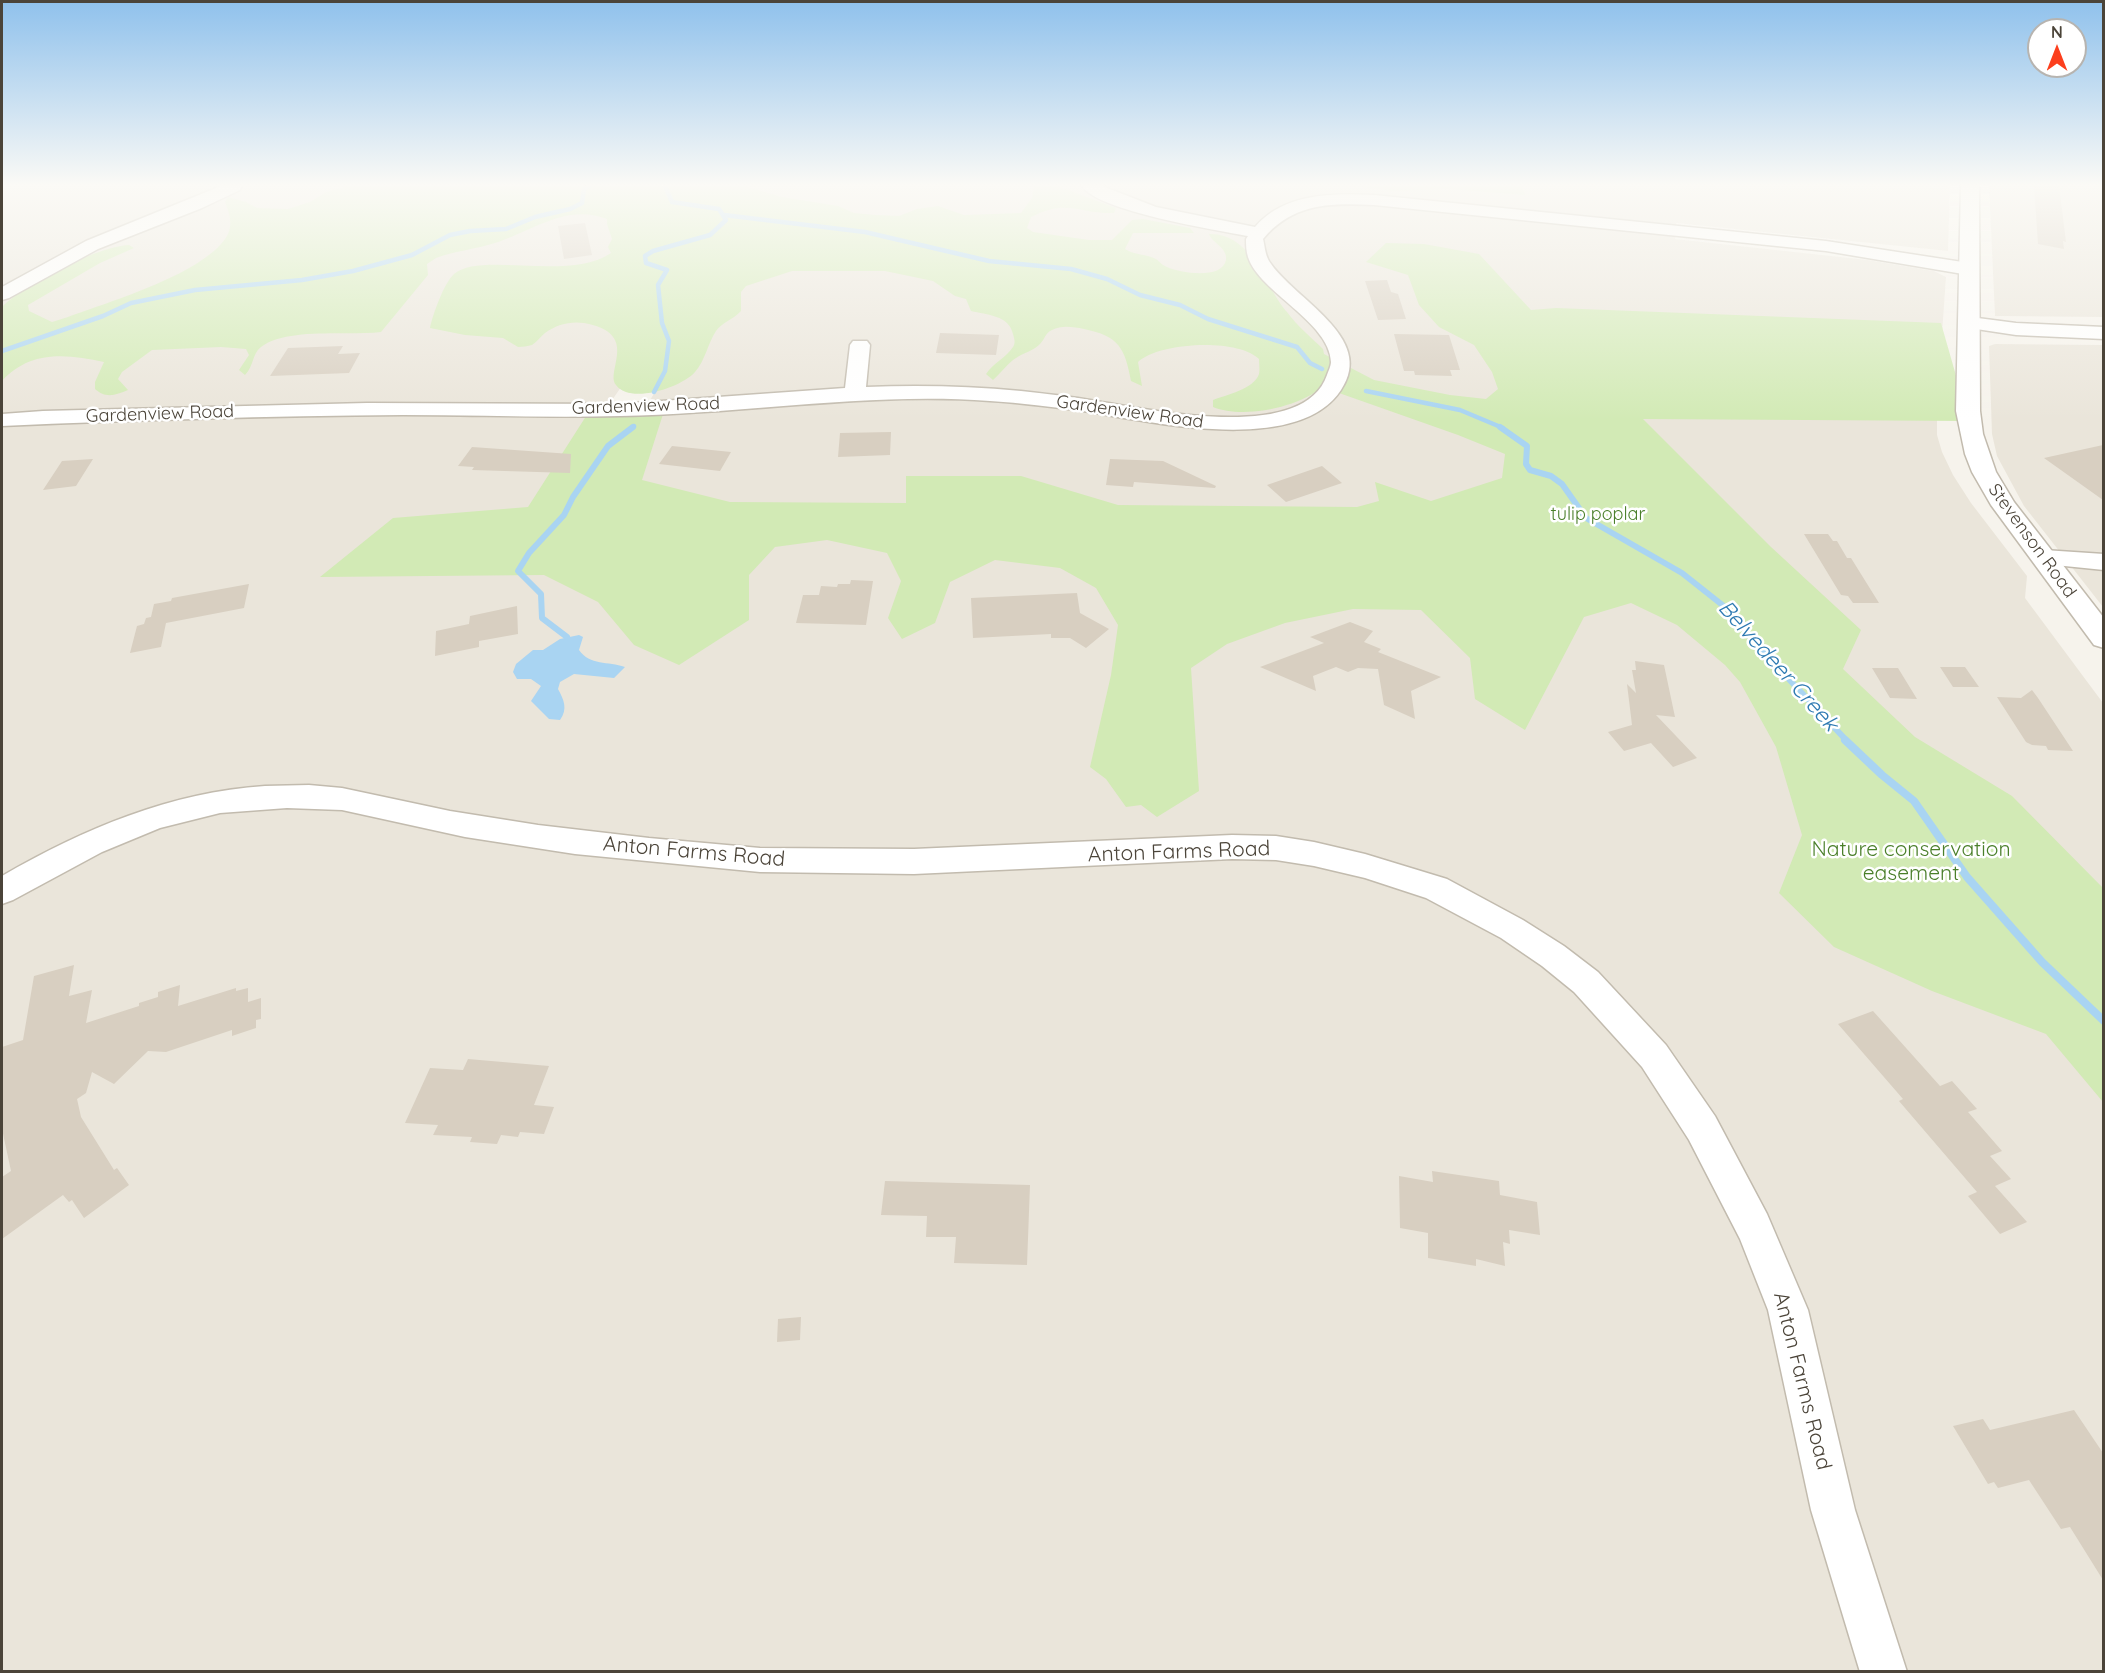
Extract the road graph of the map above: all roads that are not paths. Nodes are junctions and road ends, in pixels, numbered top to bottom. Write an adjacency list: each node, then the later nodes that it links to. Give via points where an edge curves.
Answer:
1 (57, 264): 6 (street)
2 (1261, 264): 10 (street, Gardenview Road, via 1330,333 1341,354 1337,380 1322,399 1265,421 1198,423 1006,396)
3 (1938, 264): 5 (street)
4 (1969, 264): 5 (street, Stevenson Road)
5 (1969, 269): 7 (street, Stevenson Road)
6 (2, 294)
7 (1970, 323): 8 (street); 12 (street, Stevenson Road, via 1968,411 1976,455 2002,505)
8 (2103, 333)
9 (860, 345): 10 (street)
10 (855, 393): 11 (street, Gardenview Road, via 630,409 292,410)
11 (2, 420)
12 (2044, 558): 13 (street); 14 (street, Stevenson Road)
13 (2103, 562)
14 (2103, 638)
15 (2, 891): 16 (street, Anton Farms Road, via 86,844 175,812 283,796 343,799 464,825 640,850 766,860 849,863 1276,848 1365,866 1436,888 1512,930 1586,982 1654,1056 1702,1128 1754,1227 1788,1310 1833,1510)
16 (1884, 1671)

